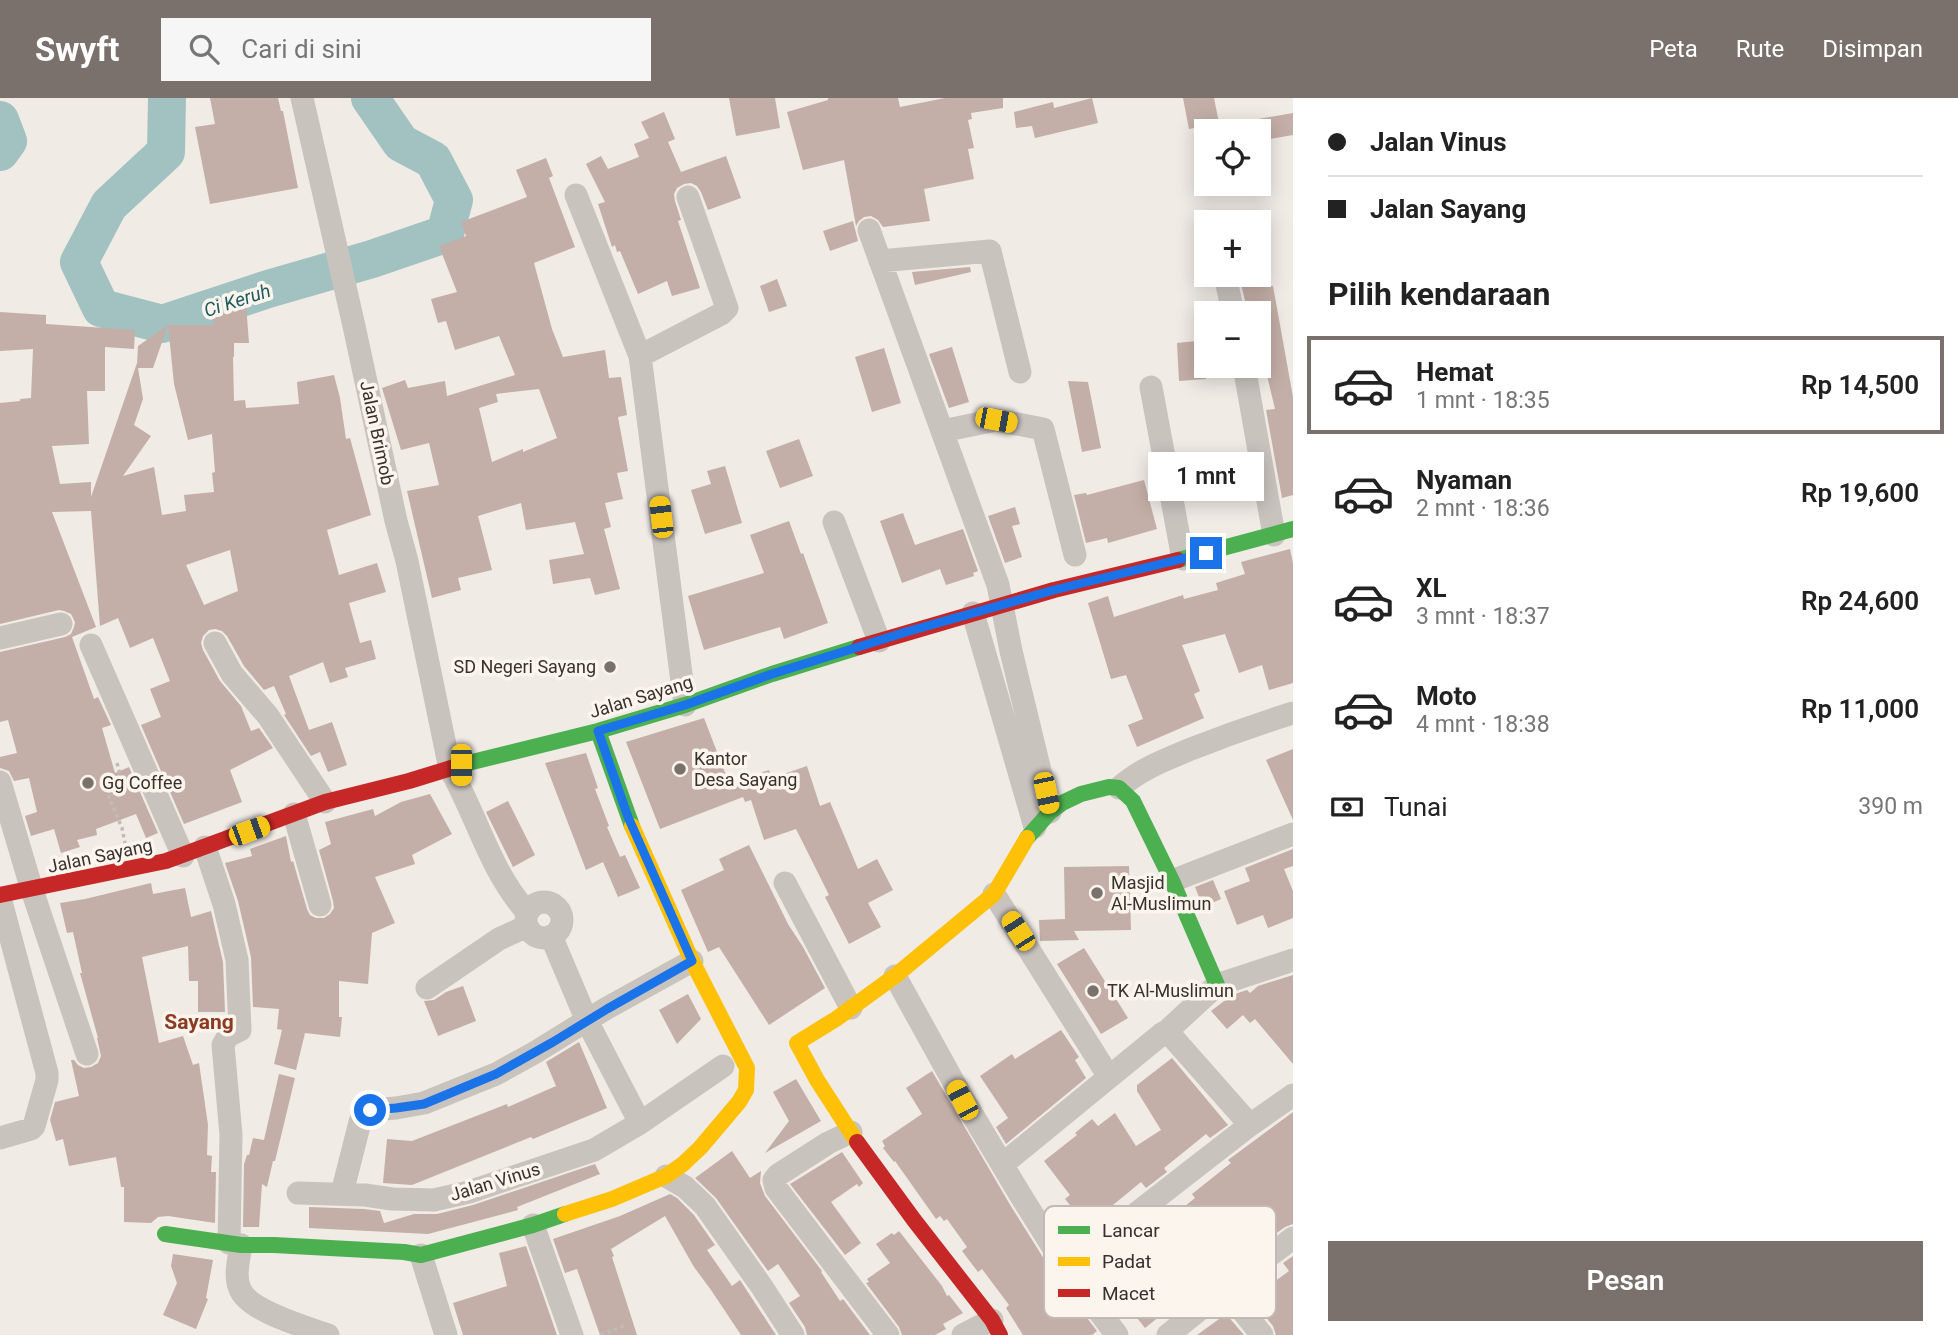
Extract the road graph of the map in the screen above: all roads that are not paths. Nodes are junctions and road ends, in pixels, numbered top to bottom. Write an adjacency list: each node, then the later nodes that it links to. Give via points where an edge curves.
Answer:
1 (302, 98): 6 (street, Jalan Brimob)
2 (314, 98): 6 (street, Jalan Brimob)
3 (576, 195): 8 (street)
4 (688, 197): 8 (street, via 727,308)
5 (869, 230): 7 (street)
6 (343, 253): 27 (street, Jalan Brimob, via 450,703)
7 (880, 261): 9 (street, via 990,251); 12 (street)
8 (640, 356): 24 (street)
9 (1020, 372)
10 (1247, 378): 14 (street)
11 (1151, 387): 16 (street)
12 (942, 430): 15 (street, via 996,420 1043,429); 17 (street, via 998,585)
13 (834, 522): 21 (street)
14 (1284, 532): 16 (street, Jalan Sayang)
15 (1075, 555)
16 (1183, 559): 17 (street, Jalan Sayang)
17 (1001, 605): 18 (street, Jalan Sayang); 32 (street)
18 (973, 613): 21 (street, Jalan Sayang); 32 (street)
19 (61, 624): 20 (street)
20 (0, 638)
21 (879, 641): 24 (street, Jalan Sayang)
22 (215, 643): 30 (street, via 232,674 268,716)
23 (91, 645): 35 (street)
24 (685, 705): 26 (street, Jalan Sayang)
25 (1293, 713): 29 (street, via 1171,757 1133,775)
26 (598, 731): 27 (street, Jalan Sayang); 45 (street, via 628,817)
27 (456, 767): 30 (street, Jalan Sayang); 42 (street, via 490,856)
28 (0, 782): 38 (street)
29 (1119, 788): 32 (street, via 1081,794); 36 (street, via 1133,801)
30 (325, 802): 31 (street, Jalan Sayang)
31 (294, 814): 34 (street, Jalan Sayang); 41 (street)
32 (1043, 819): 39 (street)
33 (1293, 834): 36 (street)
34 (205, 848): 35 (street, Jalan Sayang); 69 (street, via 237,960 240,1030 223,1045)
35 (183, 856): 38 (street, Jalan Sayang)
36 (1172, 881): 47 (street)
37 (785, 883): 49 (street)
38 (32, 890): 40 (street, Jalan Sayang); 52 (street)
39 (994, 894): 46 (street); 54 (street)
40 (0, 897): 59 (street, via 47,1080 34,1126)
41 (320, 905)
42 (527, 919): 43 (street, via 537,936); 43 (street, via 537,903 551,903 562,920); 48 (street)
43 (551, 936): 50 (street)
44 (1293, 960): 47 (street)
45 (692, 961): 50 (street); 61 (street, via 747,1068 746,1090 700,1148)
46 (895, 976): 49 (street); 60 (street, via 962,1100)
47 (1217, 985): 51 (street)
48 (427, 988)
49 (851, 1008): 58 (street, via 797,1044)
50 (587, 1021): 56 (street); 63 (street, via 496,1074 424,1104 370,1110 360,1122)
51 (1167, 1031): 54 (street); 57 (street)
52 (87, 1054)
53 (723, 1066): 56 (street, Jalan Vinus)
54 (1109, 1077): 60 (street)
55 (1293, 1094): 57 (street)
56 (640, 1123): 63 (street, Jalan Vinus, via 594,1150 469,1192 434,1200)
57 (1250, 1125): 64 (street)
58 (851, 1132): 75 (street); 80 (street, via 774,1180)
59 (0, 1138)
60 (1003, 1164): 66 (street)
61 (666, 1176): 65 (street); 79 (street, via 705,1206)
62 (298, 1193): 63 (street, Jalan Vinus)
63 (342, 1193)
64 (1146, 1206)
65 (533, 1225): 71 (street); 78 (street)
66 (1044, 1232)
67 (165, 1234): 69 (street)
68 (1293, 1238): 70 (street)
69 (235, 1244): 71 (street); 76 (street, via 243,1295 260,1310)
70 (1276, 1251)
71 (421, 1255): 77 (street)
72 (1104, 1318): 82 (street)
73 (1189, 1318): 83 (street)
74 (1248, 1318): 84 (street)
75 (996, 1328): 81 (street)
76 (328, 1335)
77 (446, 1335)
78 (572, 1335)
79 (793, 1335)
80 (888, 1335)
81 (963, 1335)
82 (1117, 1335)
83 (1168, 1335)
84 (1262, 1335)

